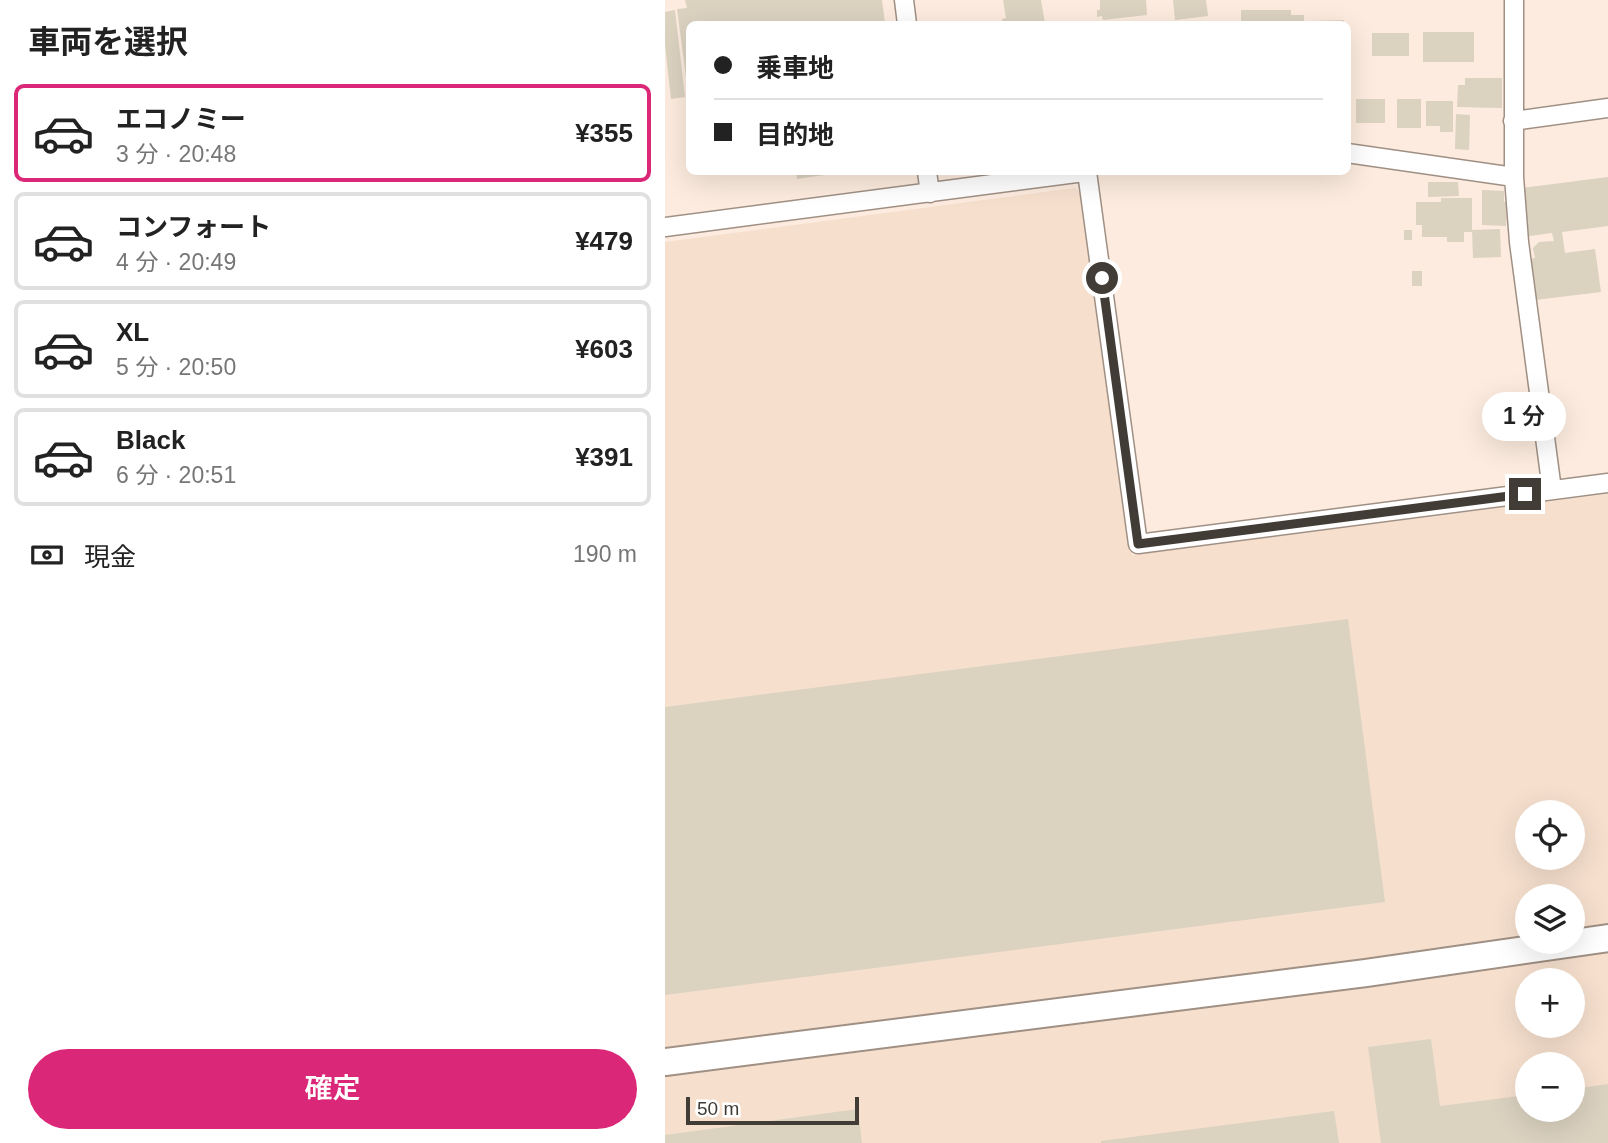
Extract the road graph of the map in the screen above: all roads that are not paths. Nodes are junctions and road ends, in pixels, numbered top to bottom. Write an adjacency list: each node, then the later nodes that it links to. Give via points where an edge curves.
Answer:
1 (904, 0): 3 (street)
2 (1514, 0): 5 (street)
3 (907, 21)
4 (1608, 108): 5 (street)
5 (1513, 121): 10 (street)
6 (1351, 154): 10 (street)
7 (927, 175): 11 (street)
8 (1064, 175): 11 (street)
9 (1086, 175): 14 (street, via 1138,544)
10 (1514, 177): 14 (street)
11 (930, 193): 12 (street)
12 (665, 227)
13 (1608, 482): 14 (street)
14 (1552, 490)
15 (1608, 938): 16 (street)
16 (665, 1062)

